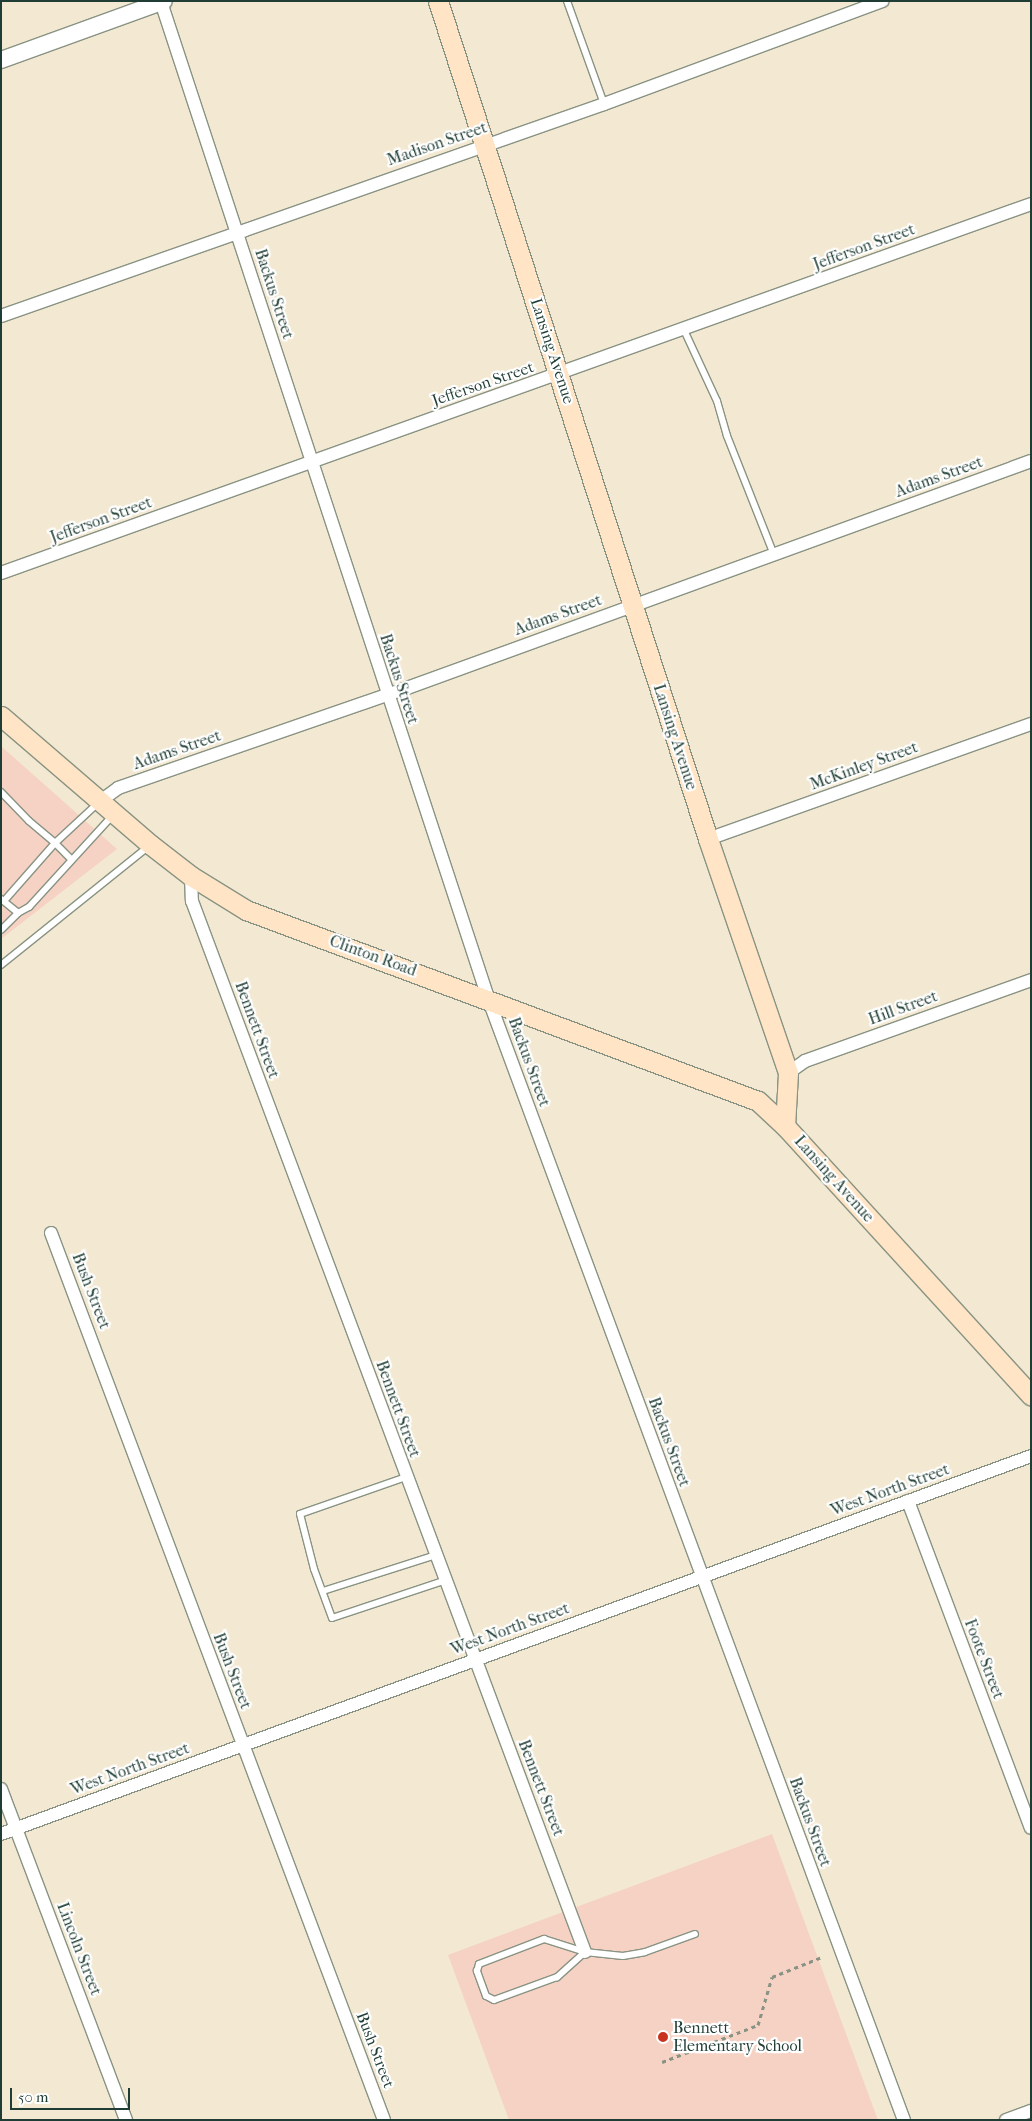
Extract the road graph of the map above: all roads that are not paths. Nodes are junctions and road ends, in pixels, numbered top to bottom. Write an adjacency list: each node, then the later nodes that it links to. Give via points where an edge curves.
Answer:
1 (438, 1): 7 (main road, Lansing Avenue)
2 (567, 1): 6 (lane)
3 (883, 1): 6 (street, Madison Street)
4 (162, 2): 5 (street); 9 (street, Backus Street)
5 (1, 60)
6 (604, 104): 7 (street, Madison Street)
7 (484, 144): 9 (street, Madison Street); 12 (main road, Lansing Avenue)
8 (1031, 204): 11 (street, Jefferson Street)
9 (236, 232): 10 (street, Madison Street); 14 (street, Backus Street)
10 (1, 316)
11 (684, 330): 12 (street, Jefferson Street); 15 (lane, via 718,401 728,436)
12 (560, 374): 14 (street, Jefferson Street); 17 (main road, Lansing Avenue)
13 (1031, 461): 15 (street, Adams Street)
14 (312, 462): 16 (street, Jefferson Street); 18 (street, Backus Street)
15 (774, 555): 17 (street, Adams Street)
16 (1, 573)
17 (633, 606): 18 (street, Adams Street); 24 (main road, Lansing Avenue)
18 (387, 695): 22 (street, Adams Street, via 118,788); 34 (street, Backus Street)
19 (1, 716): 22 (main road, Clinton Road)
20 (1031, 724): 24 (street, McKinley Street)
21 (1, 792): 25 (lane, via 28,822)
22 (99, 802): 23 (main road, Clinton Road); 25 (lane)
23 (114, 814): 26 (main road, Clinton Road); 27 (lane)
24 (708, 839): 35 (main road, Lansing Avenue)
25 (55, 843): 27 (lane); 29 (lane)
26 (151, 845): 28 (main road, Clinton Road); 32 (lane)
27 (71, 859): 30 (lane, via 50,887)
28 (191, 876): 34 (main road, Clinton Road, via 246,910); 40 (street, Bennett Street, via 192,902)
29 (3, 900): 30 (lane)
30 (18, 913): 31 (lane)
31 (1, 930)
32 (1, 965)
33 (1031, 980): 35 (street, Hill Street, via 804,1061)
34 (488, 998): 36 (main road, Clinton Road, via 736,1091 758,1101); 43 (street, Backus Street)
35 (788, 1073): 36 (main road, Lansing Avenue)
36 (785, 1126): 38 (main road, Lansing Avenue)
37 (51, 1233): 47 (street, Bush Street)
38 (1031, 1395)
39 (1031, 1456): 41 (street, West North Street)
40 (406, 1477): 42 (street, Bennett Street); 45 (lane, via 300,1514)
41 (908, 1501): 43 (street, West North Street); 49 (street, Foote Street)
42 (436, 1555): 44 (street, Bennett Street); 45 (lane)
43 (701, 1576): 46 (street, West North Street); 57 (street, Backus Street)
44 (446, 1580): 45 (lane, via 332,1618); 46 (street, Bennett Street)
45 (323, 1591)
46 (475, 1659): 47 (street, West North Street); 53 (street, Bennett Street)
47 (242, 1744): 50 (street, West North Street); 56 (street, Bush Street)
48 (1, 1789): 50 (street, Lincoln Street)
49 (1031, 1828)
50 (16, 1829): 51 (street, West North Street); 55 (street, Lincoln Street)
51 (1, 1834)
52 (695, 1934): 53 (lane, via 645,1952 622,1956)
53 (585, 1952): 53 (lane, via 557,1977 494,2000 486,1996 477,1971 479,1964 544,1939)
54 (1031, 2111): 58 (street)
55 (126, 2120)
56 (384, 2120)
57 (904, 2120)
58 (1006, 2120)

